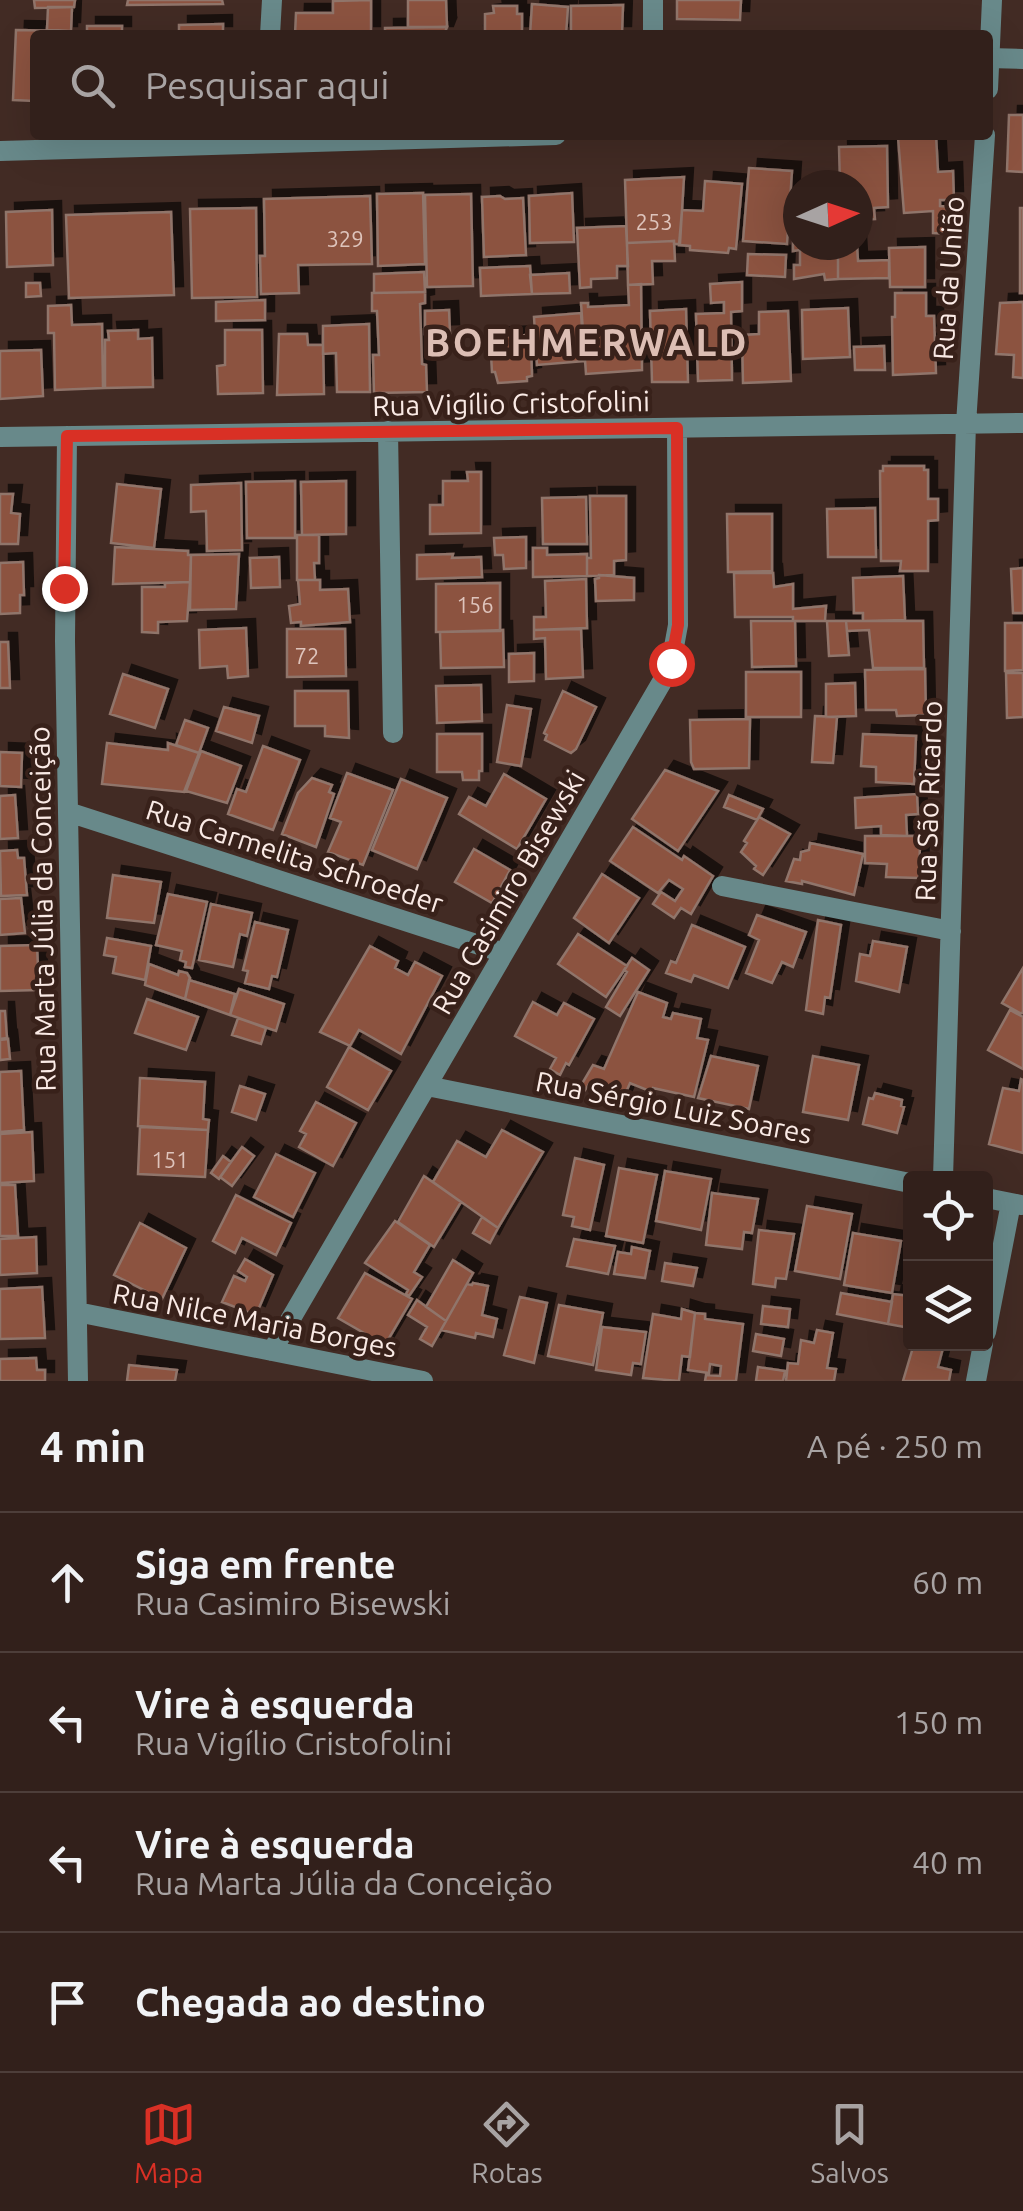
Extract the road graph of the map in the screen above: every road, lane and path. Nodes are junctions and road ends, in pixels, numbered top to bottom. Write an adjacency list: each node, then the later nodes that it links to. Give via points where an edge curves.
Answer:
1 (272, 0): 4 (street)
2 (653, 0): 5 (street)
3 (992, 0): 6 (street)
4 (270, 30)
5 (653, 30)
6 (990, 30)
7 (993, 58): 8 (street)
8 (1023, 59)
9 (263, 140): 11 (street)
10 (985, 140): 12 (street, Rua da União)
11 (0, 151)
12 (966, 424): 13 (street, Rua Vigílio Cristofolini); 14 (street, Rua Vigílio Cristofolini); 21 (street, Rua São Ricardo)
13 (1023, 424)
14 (677, 428): 15 (street, Rua Vigílio Cristofolini); 22 (street, Rua Casimiro Bisewski, via 678,625 671,663)
15 (388, 432): 16 (street, Rua Vigílio Cristofolini); 18 (street)
16 (67, 436): 17 (street, Rua Vigílio Cristofolini); 19 (street, Rua Marta Júlia da Conceição)
17 (0, 437)
18 (393, 733)
19 (68, 812): 22 (street, Rua Carmelita Schroeder); 28 (street, Rua Marta Júlia da Conceição)
20 (722, 886): 21 (street)
21 (951, 931): 24 (street, Rua São Ricardo)
22 (504, 953): 23 (street, Rua Casimiro Bisewski)
23 (427, 1086): 25 (street, Rua Sérgio Luiz Soares); 29 (street, Rua Casimiro Bisewski)
24 (943, 1171)
25 (903, 1182)
26 (1017, 1204): 27 (street)
27 (993, 1303)
28 (76, 1312): 29 (street, Rua Nilce Maria Borges); 31 (street, Rua Marta Júlia da Conceição)
29 (272, 1351): 32 (street, Rua Nilce Maria Borges)
30 (982, 1351): 33 (street)
31 (78, 1381)
32 (423, 1381)
33 (976, 1381)

